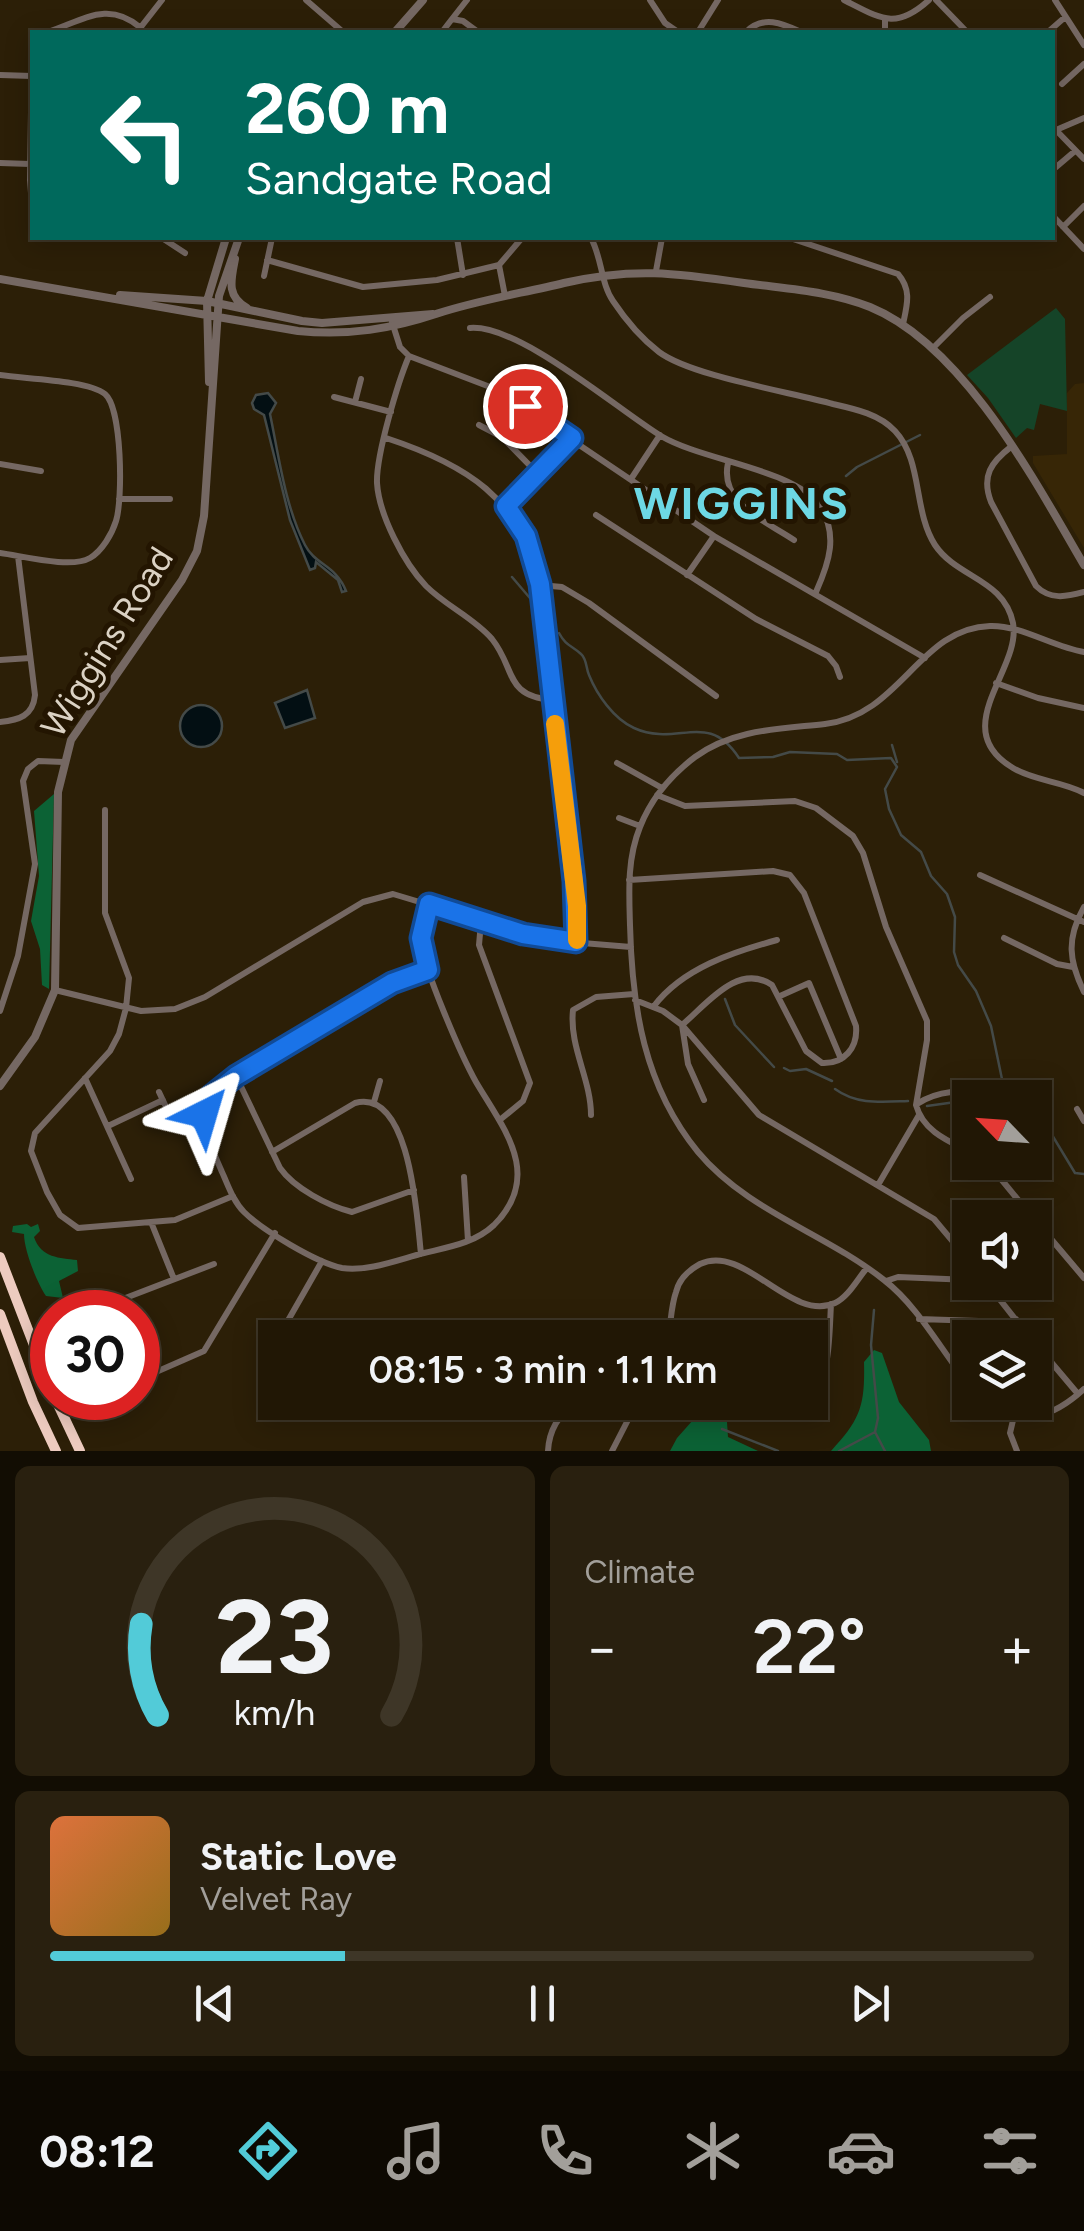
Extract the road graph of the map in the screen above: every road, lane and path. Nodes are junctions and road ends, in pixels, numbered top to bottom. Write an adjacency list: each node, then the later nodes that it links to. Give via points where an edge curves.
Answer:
1 (162, 0): 14 (street)
2 (306, 0): 15 (street)
3 (423, 0): 16 (street)
4 (467, 0): 11 (street)
5 (650, 0): 19 (street)
6 (718, 0): 20 (street)
7 (844, 0): 12 (street)
8 (932, 0): 12 (street, via 908,16); 24 (street)
9 (1055, 0): 10 (street)
10 (1064, 18): 25 (street); 26 (street)
11 (452, 19): 17 (street); 18 (street)
12 (885, 20): 23 (street)
13 (54, 30): 14 (street, via 104,12 120,13)
14 (139, 30)
15 (342, 30)
16 (397, 30)
17 (444, 30)
18 (475, 30)
19 (675, 30)
20 (699, 30)
21 (748, 30): 22 (street, via 767,22)
22 (797, 30)
23 (885, 30)
24 (961, 30)
25 (1050, 30)
26 (1084, 45)
27 (1084, 64): 30 (street)
28 (0, 75): 29 (street)
29 (30, 76)
30 (1062, 84)
31 (1084, 118): 32 (street)
32 (1055, 128)
33 (1055, 129): 34 (street)
34 (1075, 151): 35 (street); 38 (street)
35 (1084, 159)
36 (0, 163): 37 (street)
37 (30, 164)
38 (1055, 168)
39 (1084, 206): 41 (street)
40 (1055, 218): 41 (street)
41 (1063, 227): 52 (street)
42 (165, 240): 53 (street)
43 (225, 240): 64 (street, Wiggins Road)
44 (238, 240): 65 (street, Wiggins Road)
45 (239, 240): 66 (street, via 231,290)
46 (272, 240): 54 (street)
47 (457, 240): 58 (street)
48 (520, 240): 55 (street)
49 (591, 240): 57 (street)
50 (662, 240): 56 (street)
51 (797, 240): 71 (street, via 898,274 908,294)
52 (1084, 250)
53 (185, 252)
54 (267, 260): 58 (street, via 363,287); 59 (street)
55 (499, 266): 58 (street); 63 (street)
56 (656, 271): 57 (street); 71 (street, via 830,295)
57 (604, 274): 63 (street); 105 (street, via 620,311 671,359 860,411 895,431 910,458 936,546 998,592)
58 (463, 275)
59 (264, 276)
60 (0, 279): 61 (street)
61 (95, 294): 64 (street); 67 (street)
62 (990, 297): 74 (street)
63 (505, 298): 68 (street)
64 (208, 301): 65 (street); 67 (street, Wiggins Road)
65 (218, 303): 66 (street); 69 (street, Wiggins Road)
66 (250, 310): 70 (street, via 322,323)
67 (206, 313): 69 (street); 78 (street, Wiggins Road)
68 (437, 314): 70 (street); 72 (street)
69 (217, 315): 72 (street, via 328,334); 78 (street, Wiggins Road)
70 (391, 318): 72 (street)
71 (903, 324): 74 (street)
72 (393, 328): 75 (street)
73 (470, 328): 83 (street, via 536,352)
74 (934, 347): 86 (street)
75 (409, 356): 81 (street); 85 (street, via 498,390)
76 (0, 376): 93 (street, via 88,388 108,397 117,415)
77 (361, 379): 80 (street)
78 (210, 392): 116 (street, Wiggins Road, via 197,550 176,591 80,725)
79 (334, 397): 80 (street)
80 (355, 402): 81 (street)
81 (391, 412): 84 (street)
82 (479, 425): 90 (street, via 502,437)
83 (660, 435): 88 (street); 91 (street)
84 (386, 438): 94 (street, via 458,468); 113 (street, via 378,488 410,568 492,640 518,689)
85 (572, 438): 90 (street); 91 (street)
86 (1012, 446): 100 (street); 104 (street, via 987,475 991,502 1044,594)
87 (0, 464): 89 (street)
88 (728, 464): 97 (street, via 733,498); 103 (street, via 800,487 819,504 831,548)
89 (42, 471)
90 (540, 475): 94 (street)
91 (631, 478): 96 (street)
92 (170, 499): 93 (street)
93 (119, 500): 99 (street, via 114,526 94,556 77,562)
94 (506, 506): 102 (street, via 526,536)
95 (596, 514): 101 (street)
96 (714, 536): 101 (street); 103 (street)
97 (794, 540)
98 (0, 553): 99 (street)
99 (18, 556): 107 (street)
100 (1084, 565)
101 (687, 575): 110 (street, via 828,656)
102 (540, 584): 112 (street, via 562,587 589,603); 113 (street)
103 (816, 592): 108 (street)
104 (1084, 592)
105 (1014, 631): 106 (street); 108 (street, via 973,628); 111 (street)
106 (1084, 652)
107 (30, 658): 109 (street); 115 (street, via 34,702 24,718)
108 (924, 658): 118 (street, via 883,700 855,717 739,736 695,757)
109 (0, 660)
110 (840, 678)
111 (996, 683): 114 (street); 119 (street, via 986,725 999,757 1023,773)
112 (716, 696)
113 (552, 700): 131 (street)
114 (1084, 708)
115 (0, 722)
116 (64, 762): 135 (street, Wiggins Road); 141 (street, via 38,761 23,781 34,864 18,956)
117 (617, 763): 118 (street)
118 (659, 791): 122 (street); 151 (street, via 685,806 796,801 853,836 926,1021)
119 (1084, 793)
120 (105, 810): 140 (street, via 106,913 128,978)
121 (618, 818): 122 (street)
122 (640, 826): 124 (street)
123 (980, 875): 127 (street)
124 (629, 880): 132 (street); 143 (street, via 790,875 804,893 856,1026 854,1045)
125 (429, 904): 128 (street); 134 (street, via 421,938); 140 (street, via 406,896 363,902 190,1004 161,1011)
126 (1084, 907): 127 (street)
127 (1081, 921): 133 (street, via 1070,945)
128 (481, 922): 131 (street); 156 (street, via 482,954 529,1076 527,1096)
129 (1004, 938): 133 (street)
130 (777, 940): 139 (street, via 683,978)
131 (576, 942): 132 (street)
132 (630, 947): 138 (street)
133 (1072, 967): 136 (street)
134 (428, 970): 144 (street, via 392,983); 156 (street, via 473,1076)
135 (55, 990): 140 (street); 147 (street, Wiggins Road, via 40,1028)
136 (1084, 992)
137 (780, 996): 142 (street, via 767,981 744,977); 143 (street, via 810,1055 822,1063); 143 (street, via 809,984)
138 (634, 997): 139 (street); 154 (street, via 596,997 573,1010); 177 (street, via 650,1068 679,1128 702,1156 756,1202)
139 (654, 1006): 142 (street)
140 (126, 1008): 145 (street, via 116,1043)
141 (0, 1011)
142 (682, 1025): 149 (street, via 688,1064); 164 (street, via 759,1115)
143 (841, 1060)
144 (236, 1076): 160 (street); 166 (street, via 211,1096 204,1114 205,1133)
145 (85, 1078): 158 (street); 168 (street, via 31,1140 42,1181 72,1226)
146 (380, 1080): 150 (street)
147 (0, 1086)
148 (952, 1093): 151 (street)
149 (704, 1100)
150 (374, 1102): 160 (street, via 345,1108); 165 (street, via 392,1122)
151 (916, 1105): 155 (street)
152 (1077, 1108): 157 (street)
153 (167, 1109): 158 (street, via 161,1096)
154 (591, 1115)
155 (919, 1115): 159 (street); 164 (street)
156 (501, 1119): 172 (street, via 517,1162 513,1194 494,1224)
157 (1084, 1121)
158 (108, 1126): 162 (street)
159 (952, 1142)
160 (272, 1152): 165 (street, via 289,1179 346,1210)
161 (464, 1176): 172 (street)
162 (130, 1179)
163 (1002, 1180): 167 (street)
164 (878, 1185): 170 (street, via 934,1219)
165 (414, 1190): 173 (street)
166 (233, 1196): 168 (street, via 191,1216); 169 (street)
167 (1018, 1200)
168 (152, 1222): 178 (street)
169 (275, 1233): 175 (street); 194 (street, via 204,1351)
170 (952, 1240)
171 (1052, 1240): 179 (street)
172 (468, 1242): 173 (street)
173 (421, 1254): 175 (street, via 351,1269)
174 (0, 1256): 190 (highway)
175 (322, 1261): 188 (street)
176 (214, 1264): 178 (street)
177 (866, 1269): 181 (street); 184 (street)
178 (174, 1278): 182 (street)
179 (1084, 1278)
180 (952, 1279): 181 (street)
181 (886, 1281): 186 (street)
182 (143, 1290)
183 (1001, 1300): 187 (street)
184 (831, 1304): 189 (street, via 806,1304 726,1260 709,1260 688,1270 676,1288); 191 (street)
185 (0, 1314): 201 (highway)
186 (919, 1318): 187 (street); 192 (street)
187 (1016, 1319)
188 (288, 1320)
189 (671, 1320)
190 (30, 1333)
191 (828, 1335)
192 (951, 1360)
193 (1052, 1363): 195 (street)
194 (160, 1370)
195 (1081, 1391): 196 (street)
196 (1052, 1412)
197 (66, 1420): 202 (highway)
198 (558, 1420): 203 (street)
199 (629, 1420): 204 (street)
200 (1013, 1420): 205 (street, via 1010,1437)
201 (56, 1451)
202 (80, 1451)
203 (548, 1451)
204 (612, 1451)
205 (1017, 1451)

